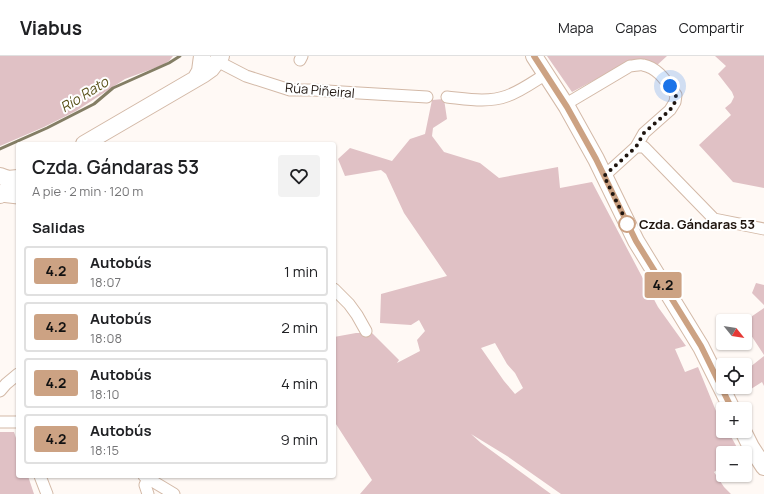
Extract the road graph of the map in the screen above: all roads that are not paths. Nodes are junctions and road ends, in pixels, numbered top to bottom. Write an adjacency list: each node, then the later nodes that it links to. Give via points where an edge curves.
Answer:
1 (202, 56): 5 (main road, via 200,71)
2 (534, 56): 4 (main road)
3 (219, 59): 5 (main road, via 211,69); 6 (street, Rúa Piñeiral, via 246,76 290,90)
4 (546, 74): 7 (street, via 506,96 478,100); 8 (main road)
5 (196, 78): 9 (main road)
6 (427, 97)
7 (447, 97)
8 (566, 104): 10 (street, via 630,66 653,68 676,95 675,102 670,110 644,133); 12 (main road)
9 (88, 142)
10 (636, 147): 12 (street); 17 (street, via 644,147 714,219)
11 (0, 176): 13 (main road)
12 (604, 176): 22 (main road, via 636,241 701,346)
13 (16, 178)
14 (16, 184): 15 (main road)
15 (0, 196): 16 (street)
16 (16, 198)
17 (764, 229)
18 (336, 292): 19 (street, via 349,304)
19 (366, 331)
20 (16, 376): 21 (street)
21 (0, 391)
22 (729, 402)
23 (0, 422): 24 (street)
24 (16, 422)
25 (746, 438): 26 (main road)
26 (764, 467)
27 (41, 478): 30 (street)
28 (146, 478): 31 (street)
29 (148, 478): 32 (street)
30 (47, 494)
31 (148, 494)
32 (174, 494)

